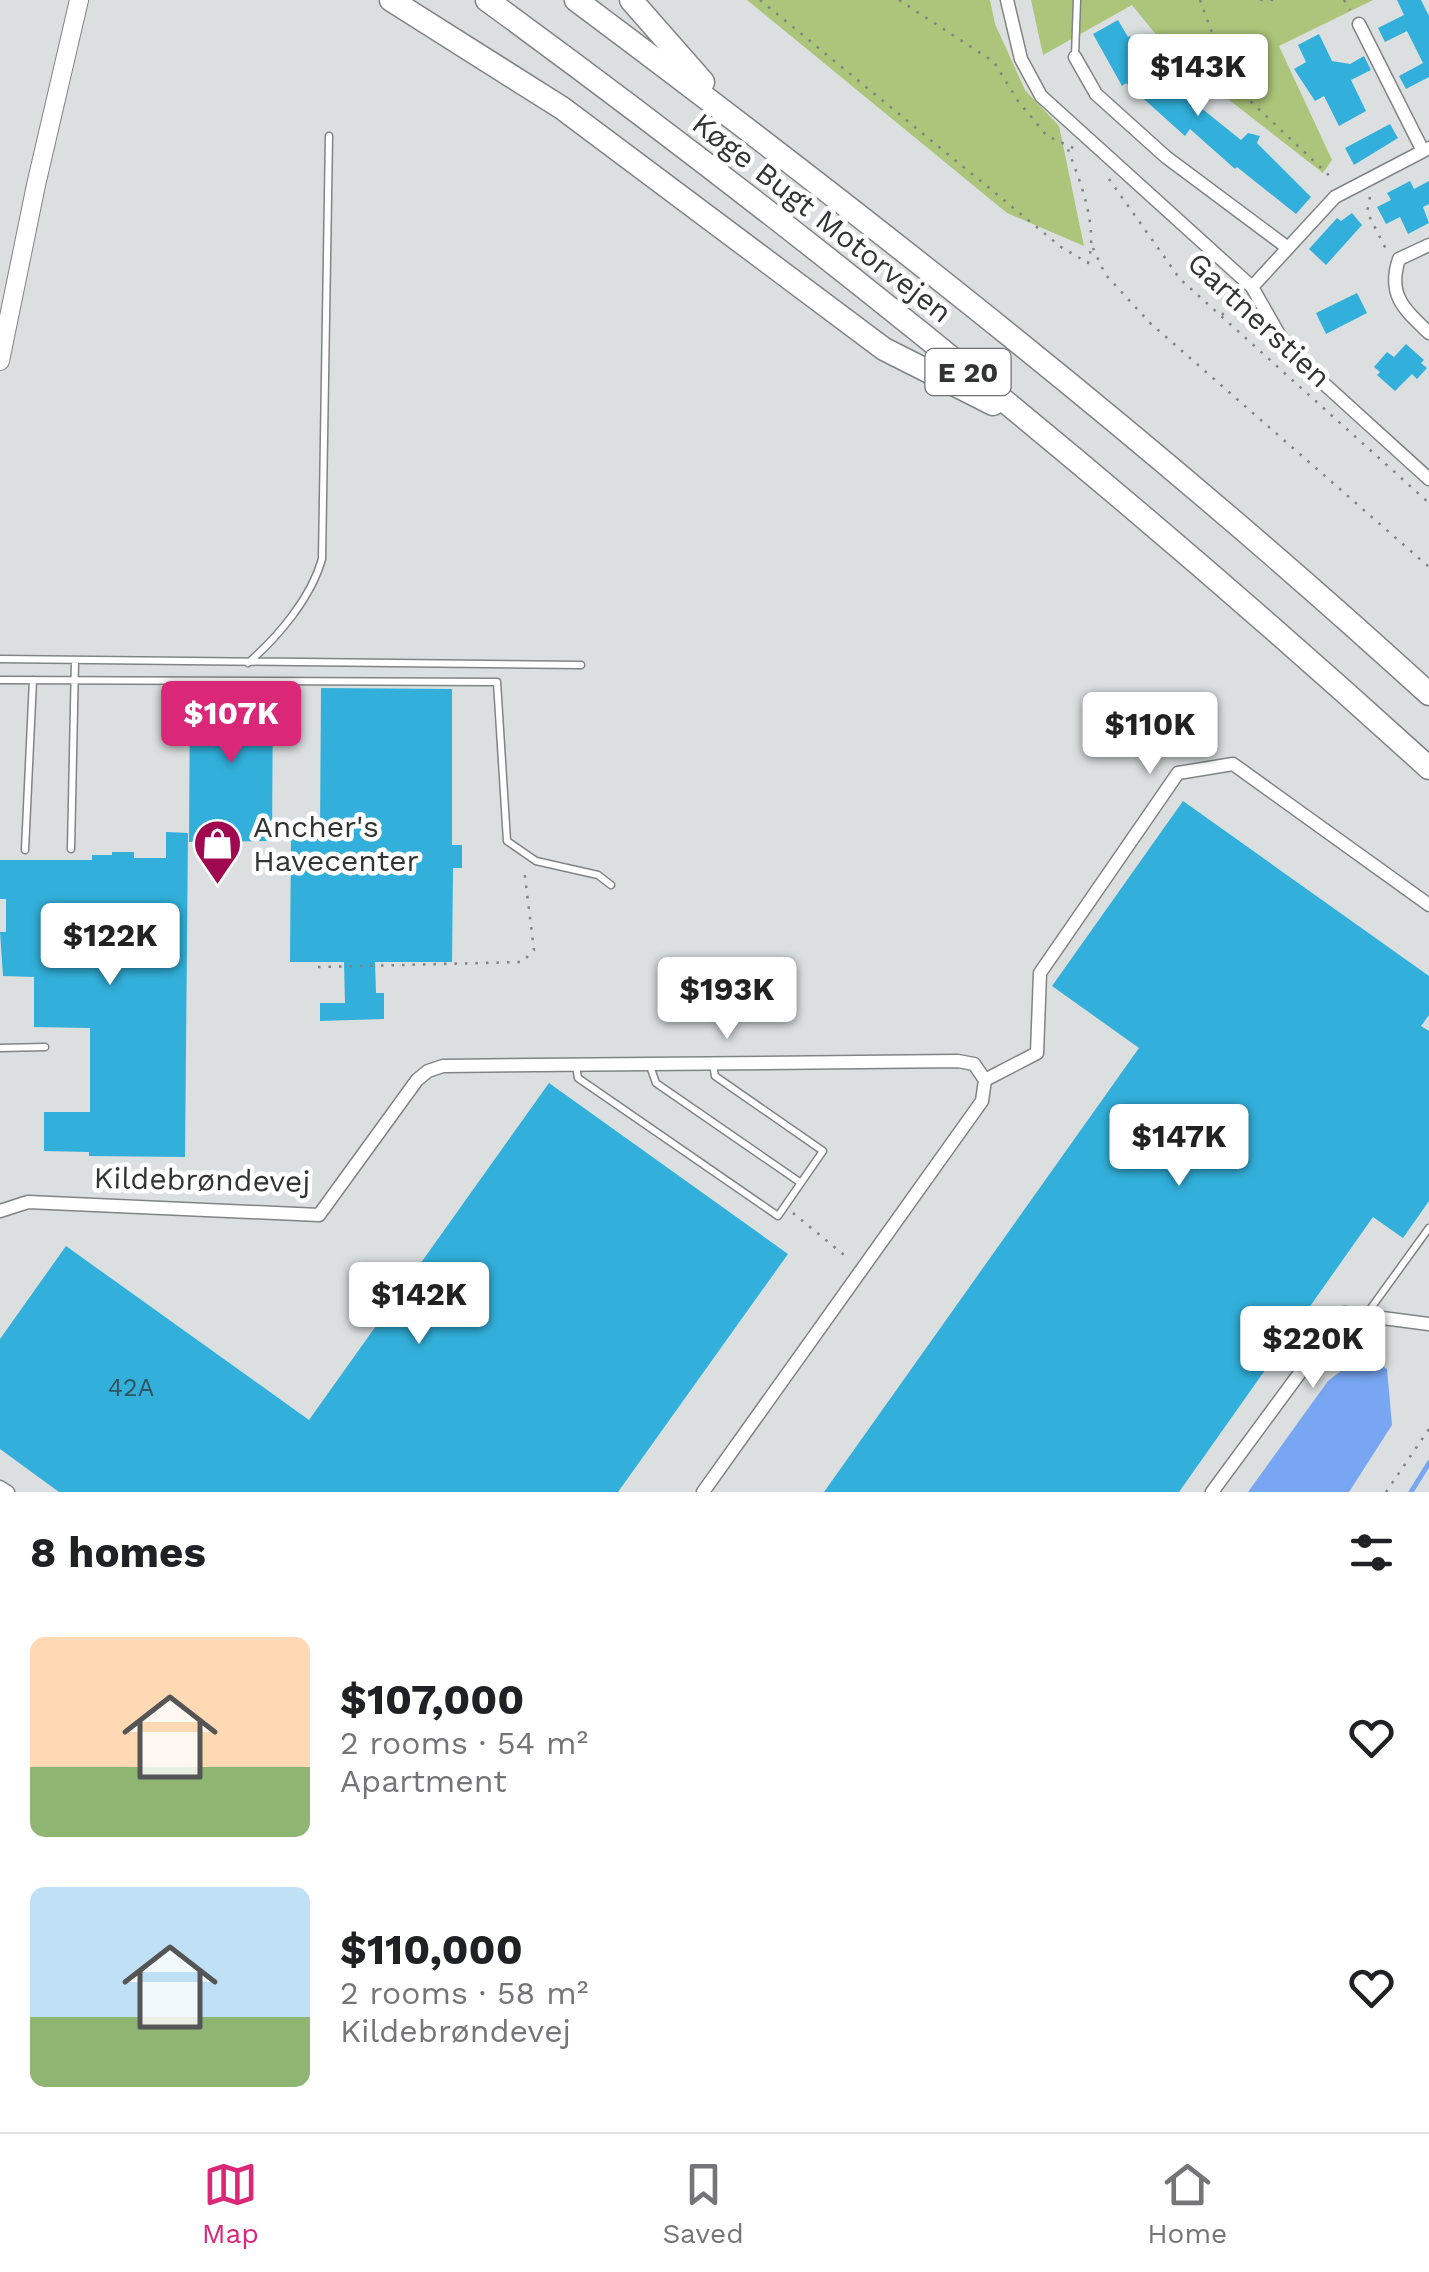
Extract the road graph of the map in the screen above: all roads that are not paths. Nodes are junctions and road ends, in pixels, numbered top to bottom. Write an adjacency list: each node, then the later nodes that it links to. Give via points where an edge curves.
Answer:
1 (80, 0): 17 (street)
2 (391, 0): 18 (highway, via 562,108 884,349)
3 (487, 0): 18 (highway, Køge Bugt Motorvejen / E 20)
4 (576, 0): 10 (highway, Køge Bugt Motorvejen / E 20)
5 (631, 0): 10 (highway)
6 (1007, 0): 15 (street, via 1021,59 1040,96)
7 (1077, 0): 9 (lane)
8 (1359, 24): 12 (street)
9 (1075, 57): 14 (street, via 1096,94 1166,157)
10 (734, 118): 27 (highway, Køge Bugt Motorvejen / E 20, via 1070,386)
11 (329, 136): 22 (lane, via 322,559 313,585)
12 (1426, 149): 14 (street, via 1345,190)
13 (1429, 245): 16 (street, via 1399,258 1393,277 1404,309)
14 (1288, 248): 15 (street)
15 (1251, 286): 19 (street, via 1289,352)
16 (1429, 333)
17 (0, 361)
18 (1032, 424): 28 (highway, Køge Bugt Motorvejen / E 20)
19 (1429, 479)
20 (0, 659): 21 (lane)
21 (76, 661): 22 (lane); 26 (lane)
22 (248, 664): 23 (lane)
23 (580, 665)
24 (0, 680): 25 (lane)
25 (33, 680): 26 (lane); 30 (lane)
26 (77, 680): 29 (lane); 31 (lane, via 496,682 507,841 536,861)
27 (1429, 694)
28 (1429, 768)
29 (71, 849)
30 (25, 850)
31 (611, 885)
32 (1429, 905): 38 (street, via 1233,764 1178,773 1040,973 1037,1054)
33 (45, 1046): 34 (lane)
34 (0, 1048)
35 (576, 1064): 36 (street, Kildebrøndevej); 39 (lane, via 578,1078 778,1216); 40 (street, Kildebrøndevej, via 428,1071 319,1215 28,1202)
36 (650, 1064): 37 (street, Kildebrøndevej); 39 (lane, via 656,1083)
37 (713, 1064): 38 (street, Kildebrøndevej, via 958,1061 974,1064); 39 (lane, via 714,1076 823,1151)
38 (985, 1080): 46 (street, via 982,1100)
39 (801, 1183)
40 (0, 1212)
41 (1429, 1228): 42 (lane)
42 (1366, 1315): 43 (street); 47 (street, via 1344,1312)
43 (1429, 1324)
44 (0, 1487): 45 (street)
45 (8, 1492)
46 (702, 1492)
47 (1212, 1492)

